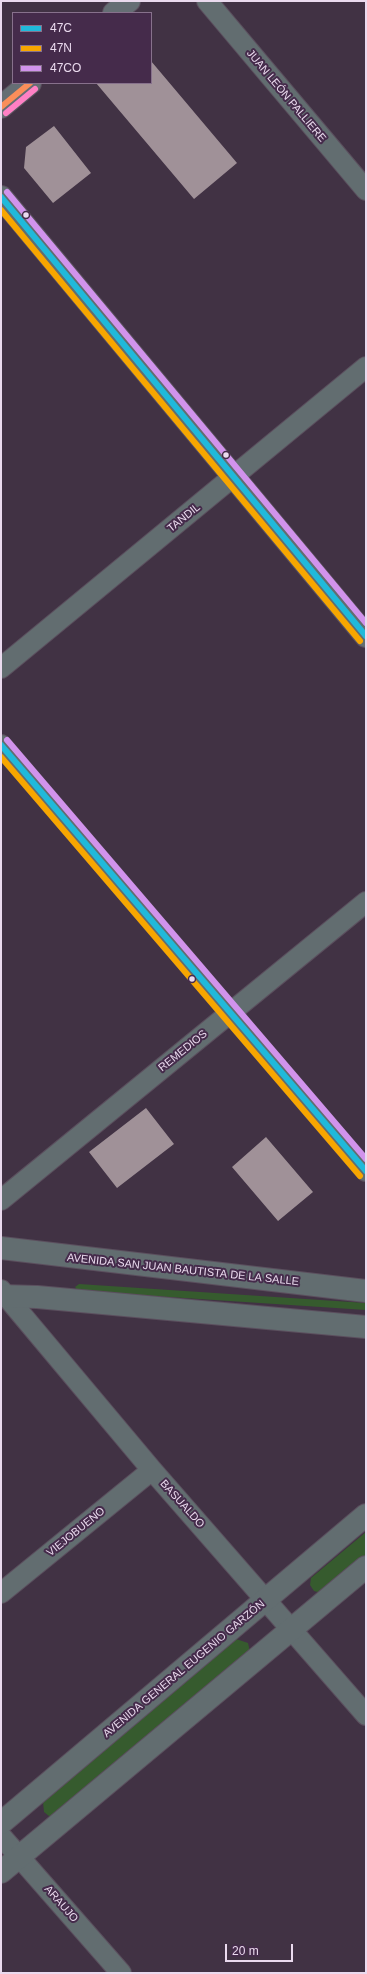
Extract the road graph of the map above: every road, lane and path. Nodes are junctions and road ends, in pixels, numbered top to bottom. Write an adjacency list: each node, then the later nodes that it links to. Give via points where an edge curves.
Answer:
1 (129, 1): 3 (main road)
2 (206, 1): 6 (street, JUAN LEÓN PALLIERE)
3 (115, 12)
4 (29, 84): 5 (main road)
5 (1, 107)
6 (366, 190)
7 (1, 197): 9 (street)
8 (366, 367): 9 (street, TANDIL)
9 (234, 478): 10 (street); 11 (street, TANDIL)
10 (366, 636)
11 (1, 668)
12 (1, 745): 14 (street)
13 (366, 902): 14 (street, REMEDIOS)
14 (229, 1013): 15 (street); 16 (street, REMEDIOS)
15 (366, 1171)
16 (1, 1200)
17 (1, 1248): 18 (street, AVENIDA SAN JUAN BAUTISTA DE LA SALLE)
18 (366, 1291)
19 (3, 1294): 20 (street); 21 (street, BASUALDO)
20 (366, 1328)
21 (152, 1470): 24 (street, VIEJOBUENO); 25 (street, BASUALDO)
22 (366, 1515): 25 (street, AVENIDA GENERAL EUGENIO GARZÓN)
23 (366, 1567): 26 (street)
24 (3, 1588)
25 (266, 1600): 26 (street, BASUALDO); 28 (street, AVENIDA GENERAL EUGENIO GARZÓN)
26 (292, 1629): 27 (street, BASUALDO); 30 (street)
27 (366, 1715)
28 (1, 1822)
29 (1, 1836): 30 (street, ARAUJO)
30 (20, 1856): 31 (street); 32 (street, ARAUJO)
31 (1, 1872)
32 (121, 1973)

